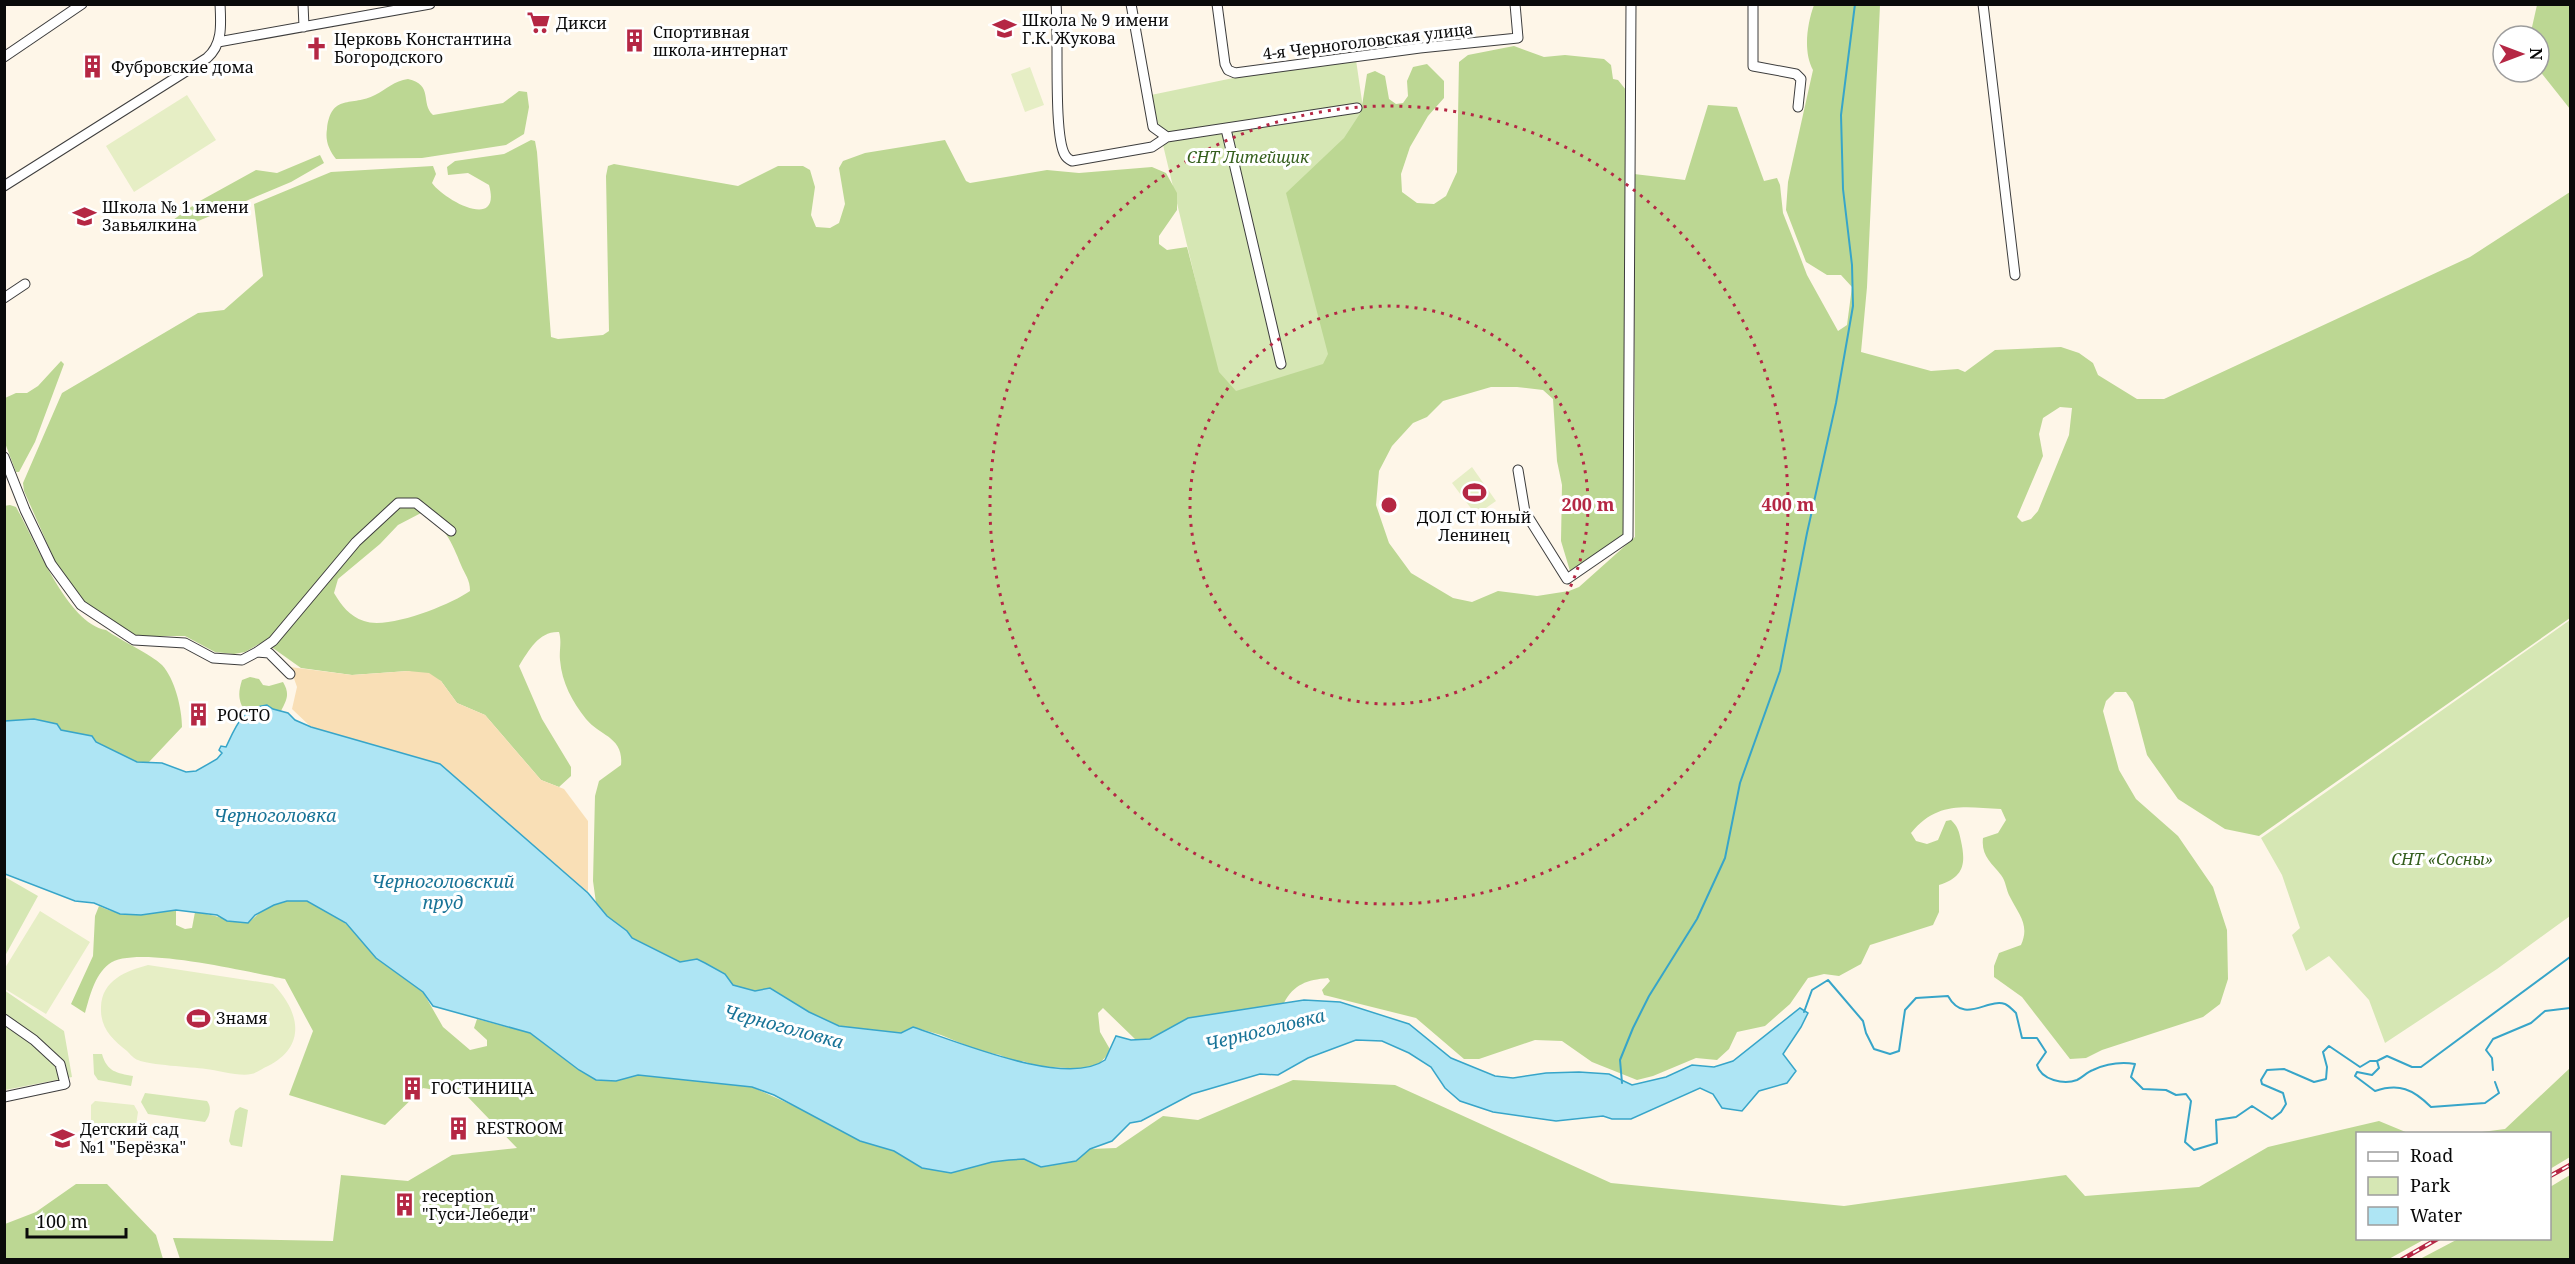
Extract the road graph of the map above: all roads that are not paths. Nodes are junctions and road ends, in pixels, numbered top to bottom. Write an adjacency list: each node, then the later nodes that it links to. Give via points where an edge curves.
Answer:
1 (82, 4): 14 (street)
2 (220, 4): 13 (street)
3 (303, 4): 12 (street)
4 (430, 4): 12 (street)
5 (1056, 4): 18 (street, via 1058,111 1065,156 1076,162 1152,147)
6 (1131, 4): 18 (street, via 1153,127)
7 (1217, 4): 8 (street, 4-я Черноголовская улица, via 1226,64 1235,73 1518,38)
8 (1515, 4)
9 (1631, 4): 25 (street, via 1636,49 1630,164 1628,537 1567,579 1525,512)
10 (1753, 4): 15 (street, via 1753,66 1796,74 1801,79)
11 (1983, 4): 20 (street)
12 (304, 27): 13 (street)
13 (218, 42): 19 (street, via 198,65)
14 (4, 57)
15 (1798, 107)
16 (1357, 108): 17 (street)
17 (1226, 129): 18 (street); 23 (street)
18 (1167, 137)
19 (4, 186)
20 (2015, 275)
21 (25, 284): 22 (street)
22 (4, 298)
23 (1281, 364)
24 (4, 457): 27 (street, via 51,564 81,605 134,640 185,643 213,658 242,660)
25 (1518, 470)
26 (451, 531): 27 (street, via 416,503 398,503 356,542 273,641)
27 (257, 652): 28 (street, via 269,654)
28 (290, 674)
29 (4, 1019): 30 (street, via 60,1064 65,1084)
30 (4, 1097)

